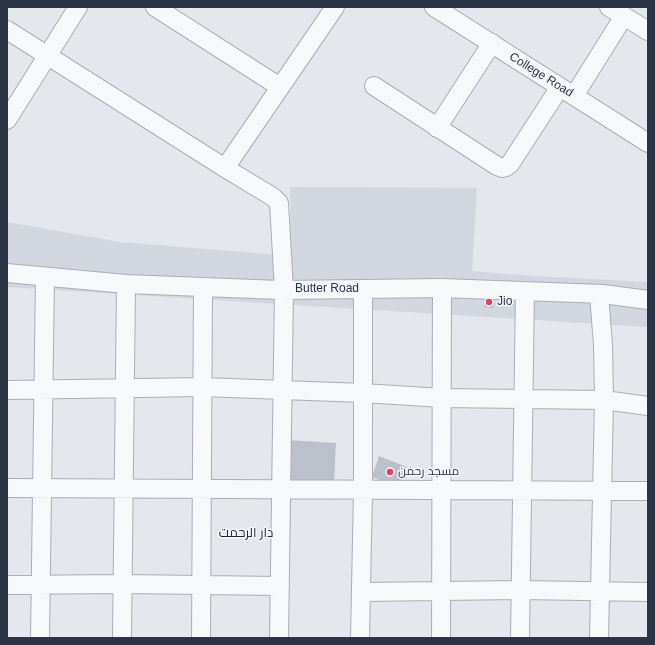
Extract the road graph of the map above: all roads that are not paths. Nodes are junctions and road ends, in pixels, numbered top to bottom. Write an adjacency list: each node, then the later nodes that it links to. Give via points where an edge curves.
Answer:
1 (78, 7): 10 (street)
2 (156, 7): 12 (street)
3 (335, 7): 12 (street)
4 (434, 7): 9 (street, College Road)
5 (609, 7): 6 (street)
6 (624, 16): 8 (street); 13 (street)
7 (7, 30): 10 (street)
8 (648, 31)
9 (492, 43): 13 (street, College Road); 15 (street)
10 (47, 55): 14 (street); 17 (street)
11 (374, 86): 15 (street)
12 (280, 87): 17 (street)
13 (567, 91): 15 (street, via 506,167 497,166); 16 (street, College Road)
14 (7, 120)
15 (437, 128)
16 (648, 142)
17 (225, 168): 24 (street, via 279,203)
18 (7, 273): 19 (street, Butter Road)
19 (45, 277): 20 (street, Butter Road); 31 (street)
20 (126, 284): 21 (street, Butter Road); 29 (street)
21 (203, 287): 24 (street, Butter Road); 28 (street)
22 (442, 288): 23 (street, Butter Road); 25 (street, Butter Road); 34 (street)
23 (363, 289): 24 (street, Butter Road); 33 (street)
24 (284, 290): 32 (street)
25 (525, 291): 26 (street, Butter Road); 35 (street)
26 (599, 294): 27 (street, Butter Road); 36 (street)
27 (648, 300)
28 (203, 387): 29 (street); 32 (street); 41 (street)
29 (125, 389): 31 (street); 40 (street)
30 (7, 390): 31 (street)
31 (44, 390): 39 (street)
32 (281, 390): 33 (street); 42 (street)
33 (363, 393): 34 (street); 43 (street)
34 (442, 398): 35 (street); 44 (street)
35 (523, 399): 36 (street); 45 (street)
36 (604, 400): 37 (street); 46 (street)
37 (648, 406)
38 (7, 488): 39 (street)
39 (42, 489): 40 (street); 50 (street)
40 (124, 489): 41 (street); 48 (street)
41 (202, 489): 42 (street); 51 (street)
42 (281, 490): 43 (street); 52 (street)
43 (362, 490): 44 (street); 56 (street)
44 (441, 490): 45 (street); 54 (street)
45 (521, 491): 46 (street); 53 (street)
46 (602, 491): 47 (street); 55 (street)
47 (648, 491)
48 (123, 584): 50 (street); 51 (street); 59 (street)
49 (7, 585): 50 (street)
50 (41, 585): 58 (street)
51 (202, 585): 52 (street); 60 (street)
52 (280, 586): 61 (street)
53 (520, 590): 54 (street); 55 (street); 64 (street)
54 (441, 591): 56 (street); 63 (street)
55 (600, 591): 57 (street); 65 (street)
56 (360, 592): 62 (street)
57 (648, 592)
58 (40, 638)
59 (122, 638)
60 (201, 638)
61 (279, 638)
62 (360, 638)
63 (441, 638)
64 (520, 638)
65 (599, 638)

